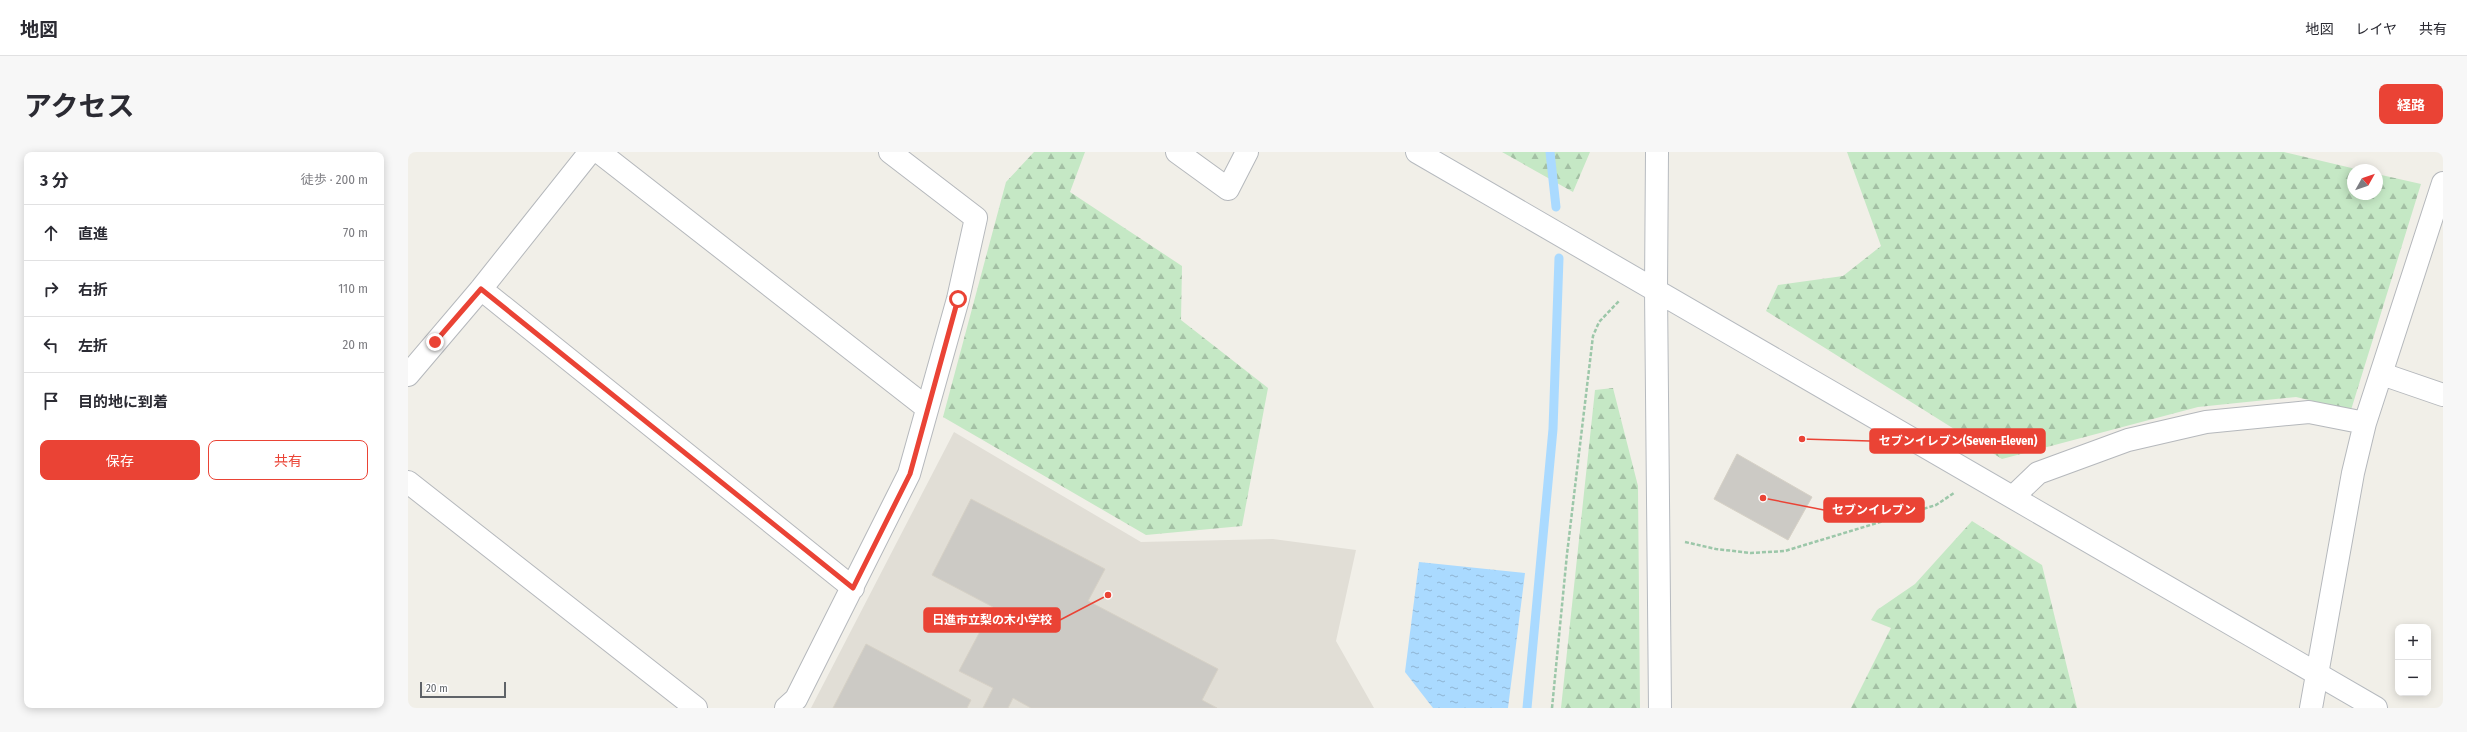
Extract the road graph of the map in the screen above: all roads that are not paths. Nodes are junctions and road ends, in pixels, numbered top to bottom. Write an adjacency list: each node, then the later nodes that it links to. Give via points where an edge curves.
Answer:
1 (590, 152): 9 (street)
2 (599, 152): 14 (street)
3 (890, 152): 14 (street, via 976,218 958,299)
4 (1177, 152): 5 (street, via 1228,189)
5 (1248, 152)
6 (1417, 152): 10 (street)
7 (1657, 152): 10 (street)
8 (2443, 183): 11 (street)
9 (481, 289): 12 (street); 18 (street)
10 (1656, 290): 17 (street); 22 (street)
11 (2382, 374): 13 (street); 15 (street)
12 (408, 375)
13 (2443, 395)
14 (927, 408): 18 (street, via 910,474)
15 (2365, 423): 17 (street, via 2309,412 2206,422 2128,440 2038,473); 19 (street, via 2353,473)
16 (408, 482): 20 (street)
17 (2014, 496): 19 (street, via 2278,650)
18 (853, 588): 21 (street, via 796,699)
19 (2316, 675): 23 (street); 24 (street)
20 (696, 708)
21 (786, 708)
22 (1660, 708)
23 (2311, 708)
24 (2376, 708)

